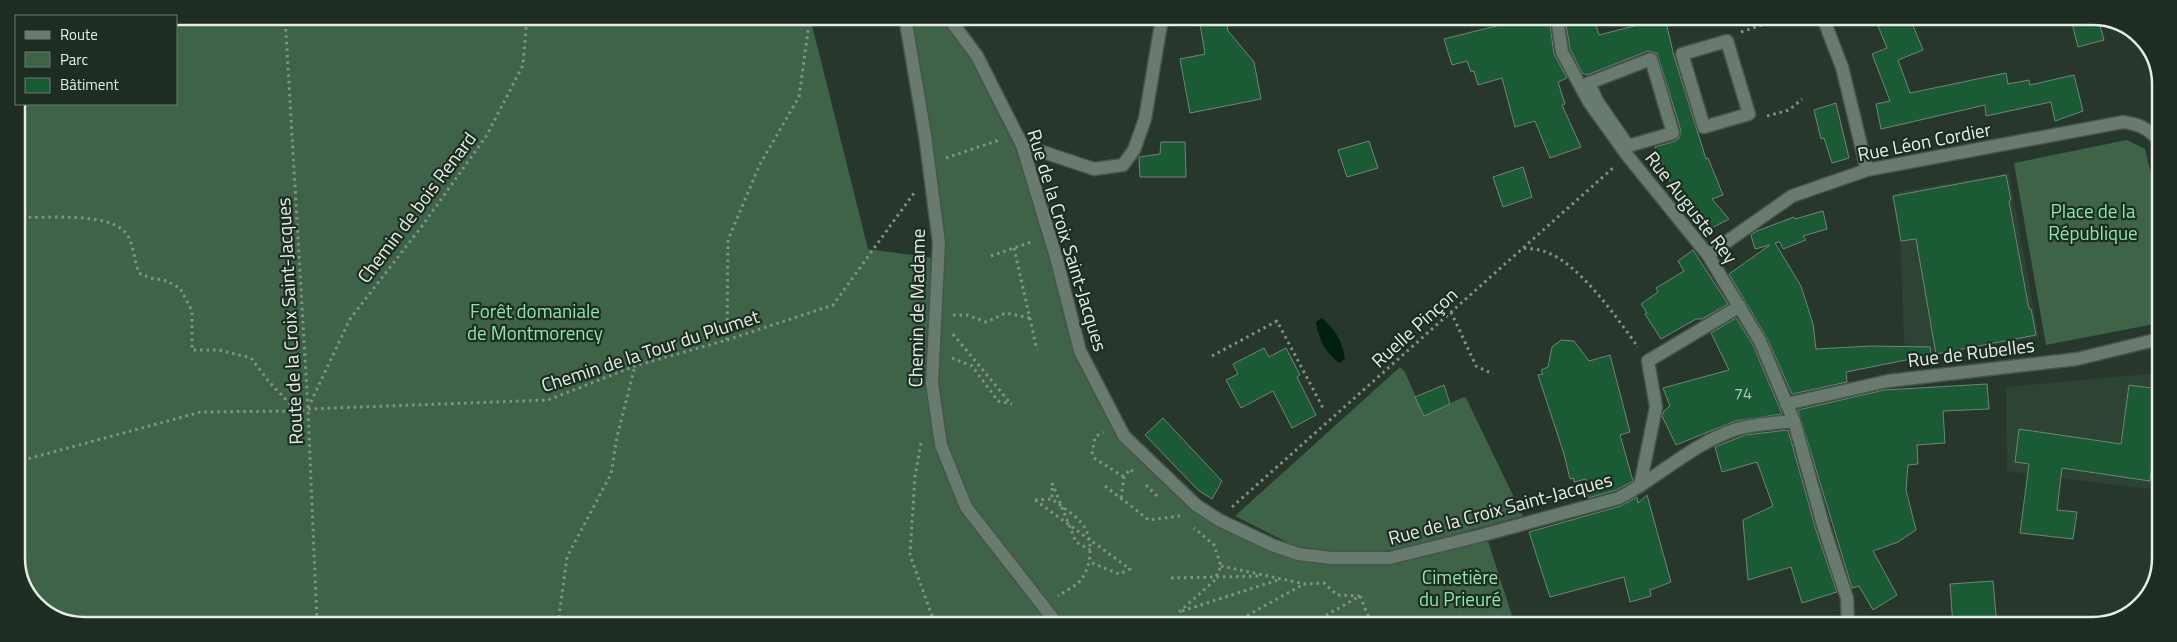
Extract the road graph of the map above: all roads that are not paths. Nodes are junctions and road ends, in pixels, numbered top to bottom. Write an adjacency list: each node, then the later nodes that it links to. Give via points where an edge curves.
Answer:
1 (906, 25): 17 (street, Chemin de Madame, via 940,243 932,383 941,445 966,507)
2 (954, 25): 9 (street, Rue de la Croix Saint-Jacques, via 977,56)
3 (1161, 25): 9 (street, via 1144,119 1134,150 1123,165 1094,170)
4 (1558, 25): 11 (street, Rue Auguste Rey, via 1562,52 1588,102)
5 (1826, 25): 10 (street, via 1842,67)
6 (1743, 116): 6 (street, via 1704,127 1682,54 1727,41 1749,114)
7 (2152, 133): 10 (street, Rue Léon Cordier, via 2138,123 2123,122)
8 (1673, 134): 8 (street, via 1651,59 1589,83 1597,101 1628,146)
9 (1019, 139): 16 (street, Rue de la Croix Saint-Jacques, via 1056,256 1080,351 1124,436 1196,505 1219,520 1298,554 1331,558 1390,558 1604,503)
10 (1867, 170): 11 (street, Rue Léon Cordier, via 1792,196)
11 (1708, 255): 12 (street, Rue Auguste Rey)
12 (1740, 306): 14 (street, Rue Auguste Rey, via 1760,341); 16 (street, via 1648,361 1656,407)
13 (2152, 341): 14 (street, Rue de Rubelles, via 2077,359 1888,381)
14 (1786, 404): 15 (street, Rue Auguste Rey)
15 (1794, 421): 16 (street, Rue de la Croix Saint-Jacques, via 1738,429 1716,438); 18 (street, Rue Auguste Rey, via 1847,598)
16 (1640, 486)
17 (1052, 617)
18 (1848, 617)

